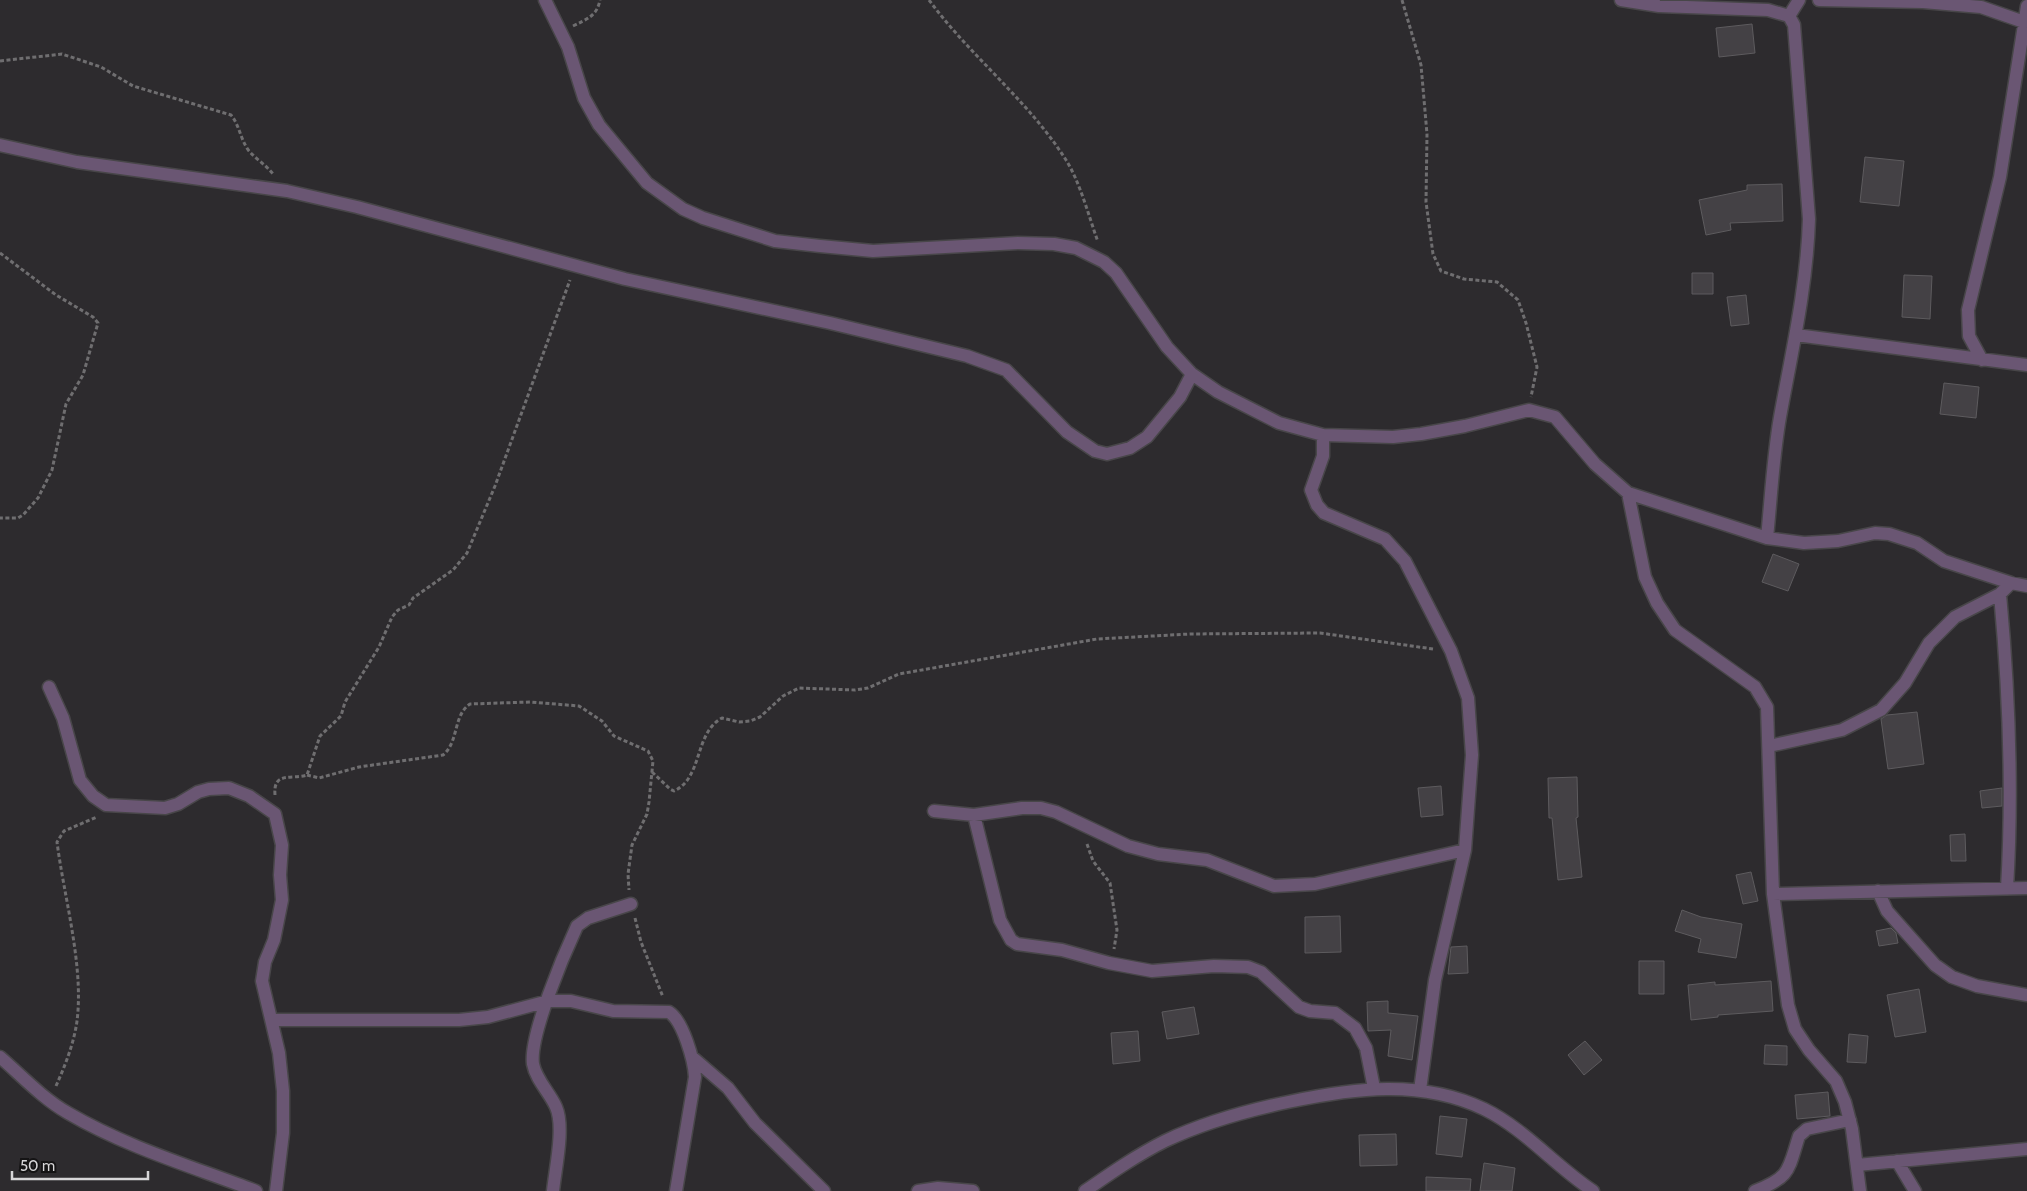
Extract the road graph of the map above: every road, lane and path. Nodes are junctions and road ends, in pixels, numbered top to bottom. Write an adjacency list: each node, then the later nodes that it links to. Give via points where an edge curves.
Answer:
1 (545, 0): 11 (street)
2 (600, 0): 11 (path, via 598,10 591,18)
3 (929, 0): 17 (path, via 951,30 1032,113 1067,162)
4 (1402, 0): 23 (path, via 1421,65 1427,134 1426,202 1433,254 1441,271 1464,279 1497,282 1518,300 1537,367)
5 (1621, 0): 9 (street, via 1659,6 1768,10)
6 (1799, 0): 9 (street)
7 (1819, 0): 10 (street, via 1981,7)
8 (2027, 6): 10 (street)
9 (1789, 16): 19 (street, via 1796,38 1809,218)
10 (2024, 22): 13 (street)
11 (561, 31): 17 (street, via 584,98 599,125 647,182 703,218 775,241 820,246 873,251 1054,244 1076,248)
12 (0, 61): 15 (path, via 62,54 101,67 133,86 231,115 250,151)
13 (2023, 65): 20 (street, via 1968,310 1969,336)
14 (0, 145): 15 (street, via 76,162)
15 (287, 190): 18 (street)
16 (0, 253): 26 (path, via 98,323 83,375 66,404 52,470 38,498 18,518)
17 (1104, 262): 22 (street, via 1167,347)
18 (575, 266): 22 (street, via 830,323 966,356 1006,370 1066,432 1095,451 1107,454 1130,448 1147,437 1180,397); 35 (path, via 467,554 453,570 392,617 345,702 341,716 320,736)
19 (1796, 334): 20 (street); 27 (street, via 1780,420)
20 (1982, 360): 21 (street)
21 (2027, 365)
22 (1192, 374): 24 (street, via 1252,411 1279,423)
23 (1529, 410): 24 (street, via 1421,434 1393,437); 25 (street, via 1555,417 1594,464)
24 (1323, 435): 31 (street, via 1323,456 1311,490 1317,505 1324,513 1385,539 1405,561)
25 (1628, 493): 27 (street); 33 (street, via 1645,577 1657,603 1675,630 1755,687 1767,707)
26 (0, 518)
27 (1767, 538): 28 (street, via 1804,543 1875,533 1890,534 1916,543 1944,561)
28 (2011, 583): 29 (street); 30 (street)
29 (2027, 586)
30 (2000, 594): 33 (street, via 1955,617 1929,643 1905,683 1881,710 1842,730); 42 (street, via 2010,753)
31 (1450, 651): 34 (path, via 1320,633 1097,639 899,674 868,688 798,688 783,696 760,717 740,722 722,718 714,722 690,775 679,789 670,790); 41 (street, via 1469,708 1472,755)
32 (49, 687): 36 (street, via 63,718 80,780)
33 (1769, 746): 45 (street)
34 (652, 772): 35 (path, via 653,761 648,751 614,736 588,711 579,706 530,702 470,704 462,712 450,750 442,755 359,767 319,778); 46 (path, via 647,814 632,845 627,883)
35 (307, 775): 38 (path, via 283,778 274,785)
36 (106, 805): 38 (street, via 165,808 198,792 229,788 250,796); 56 (path, via 100,815 64,831 56,842 77,978 77,1020 65,1064)
37 (934, 811): 39 (street)
38 (275, 814): 51 (street, via 282,845 282,900 262,981)
39 (974, 814): 40 (street, via 1041,808); 47 (street, via 1000,920 1011,940 1017,944 1062,950)
40 (1083, 826): 41 (street, via 1128,846 1158,854 1207,860 1274,886 1315,884); 47 (path, via 1092,861 1110,883 1117,930)
41 (1465, 850): 55 (street, via 1435,980)
42 (2007, 888): 43 (street); 44 (street)
43 (2027, 888)
44 (1878, 891): 45 (street); 48 (street, via 1887,911 1935,965 1952,977 1977,986)
45 (1773, 894): 57 (street, via 1788,1005 1795,1029 1836,1081)
46 (632, 904): 49 (street, via 588,918 577,926); 50 (path)
47 (1109, 963): 54 (street, via 1152,971 1214,966 1248,967 1261,972 1299,1007 1335,1013 1355,1028 1366,1048)
48 (2027, 995)
49 (548, 1001): 50 (street, via 571,1002 613,1011); 51 (street, via 469,1019); 63 (street, via 537,1033 533,1064 536,1075 558,1109 559,1135)
50 (665, 1012): 53 (street, via 678,1021)
51 (272, 1020): 62 (street, via 283,1091 283,1133)
52 (0, 1056): 56 (street)
53 (692, 1057): 64 (street, via 695,1076); 65 (street, via 728,1088 755,1124)
54 (1374, 1088): 55 (street); 68 (street, via 1304,1098 1203,1124 1140,1154)
55 (1420, 1090): 69 (street, via 1462,1100 1485,1110 1515,1128)
56 (50, 1101): 61 (street, via 67,1113 112,1134)
57 (1850, 1120): 60 (street); 70 (street, via 1802,1132 1787,1173)
58 (2027, 1149): 59 (street)
59 (1897, 1162): 60 (street); 72 (street)
60 (1857, 1165): 71 (street)
61 (256, 1191)
62 (276, 1191)
63 (553, 1191)
64 (676, 1191)
65 (824, 1191)
66 (918, 1191): 67 (street, via 938,1188)
67 (973, 1191)
68 (1085, 1191)
69 (1593, 1191)
70 (1755, 1191)
71 (1860, 1191)
72 (1915, 1191)

